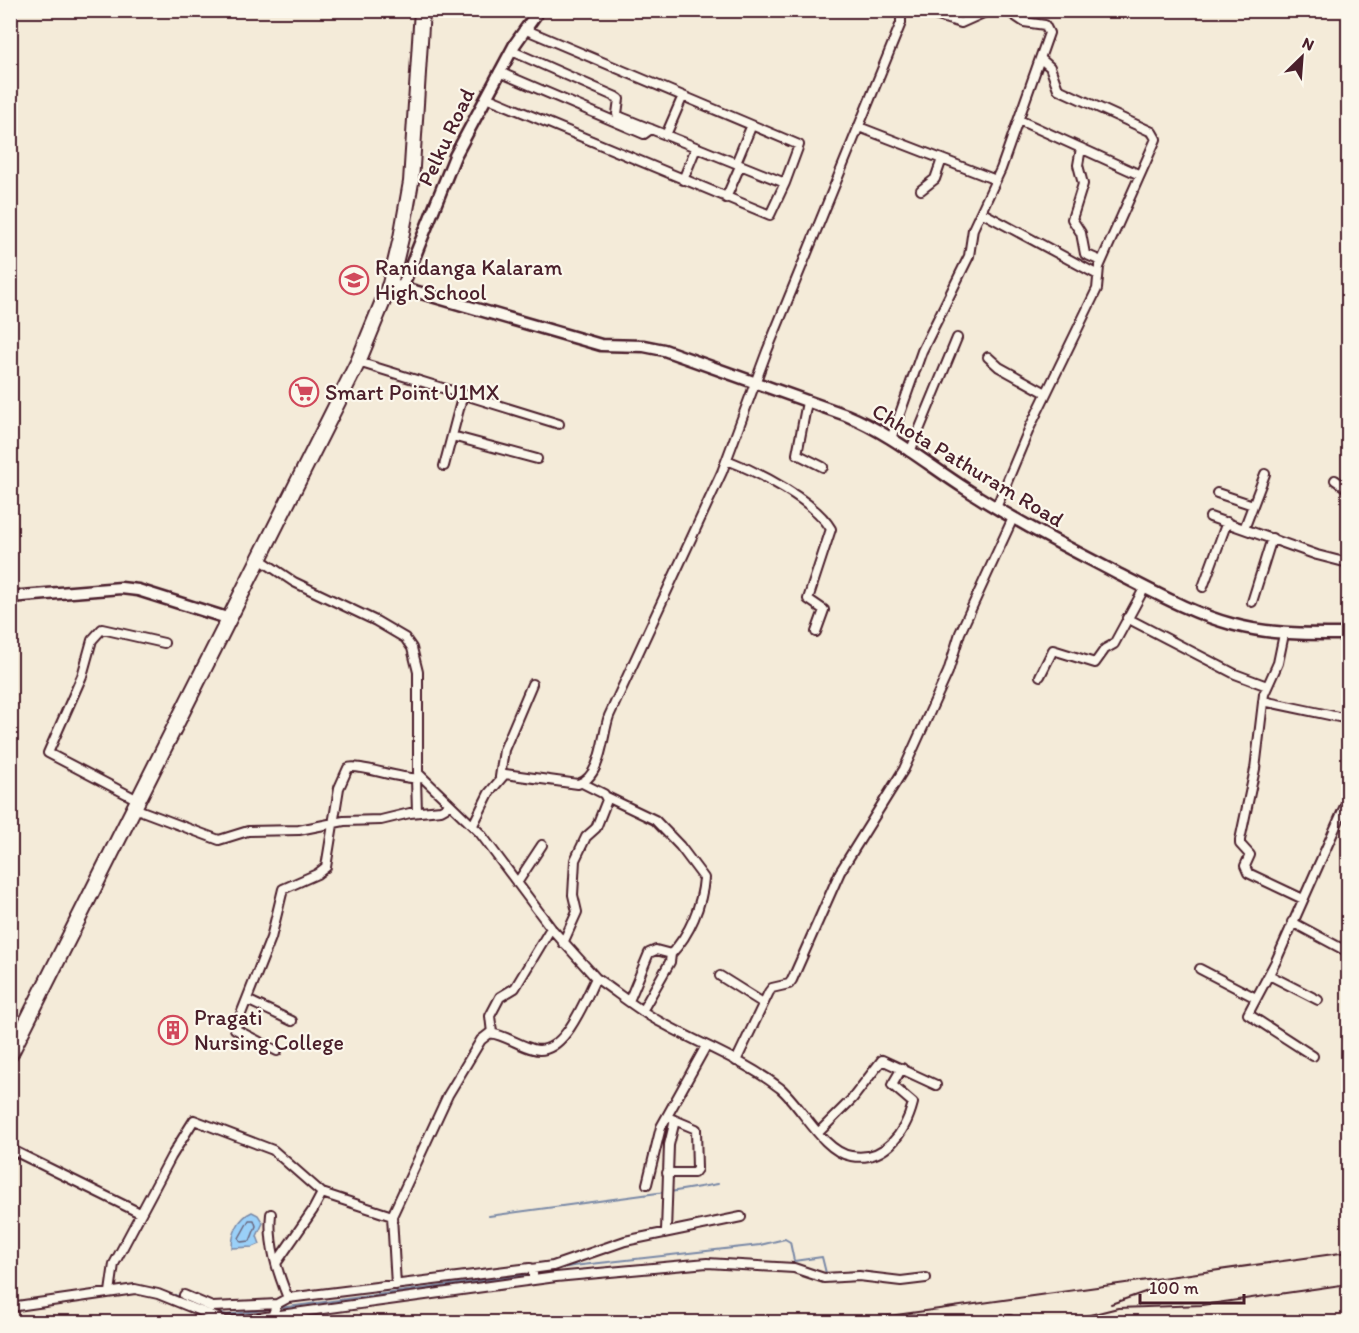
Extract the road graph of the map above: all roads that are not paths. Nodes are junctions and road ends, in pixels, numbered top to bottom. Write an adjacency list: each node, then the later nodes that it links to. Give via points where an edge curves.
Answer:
1 (422, 10): 31 (highway, via 411,182)
2 (539, 10): 7 (street, Pelku Road)
3 (901, 10): 15 (street, via 901,23)
4 (918, 10): 5 (street, via 961,23)
5 (990, 10)
6 (1006, 10): 9 (street, via 1024,22 1049,28)
7 (524, 29): 8 (street, Pelku Road); 12 (street)
8 (512, 51): 10 (street, Pelku Road); 16 (street, via 616,97 617,114)
9 (1041, 59): 13 (street); 22 (street, via 1050,67 1055,85 1062,92 1155,135)
10 (499, 72): 11 (street, Pelku Road); 16 (street, via 644,134)
11 (486, 97): 23 (street); 31 (street, Pelku Road)
12 (682, 98): 14 (street); 17 (street)
13 (1020, 120): 19 (street); 24 (street)
14 (751, 127): 21 (street); 25 (street, via 799,145)
15 (859, 127): 20 (street); 35 (street)
16 (651, 129): 17 (street)
17 (666, 135): 18 (street)
18 (696, 148): 21 (street); 23 (street)
19 (1081, 148): 22 (street); 29 (street, via 1078,165 1083,184 1072,219 1083,238 1085,254)
20 (942, 159): 24 (street); 26 (street, via 935,179)
21 (738, 164): 25 (street); 27 (street)
22 (1140, 175): 29 (street)
23 (683, 180): 27 (street)
24 (996, 180): 28 (street)
25 (784, 183): 27 (street, via 769,216)
26 (921, 190)
27 (726, 198)
28 (981, 212): 30 (street); 41 (street, via 971,236 969,256 922,351)
29 (1101, 261): 30 (street)
30 (1098, 275): 36 (street, via 1098,289)
31 (396, 286): 34 (highway); 35 (street, Chhota Pathuram Road, via 601,345 664,350)
32 (957, 338): 42 (street)
33 (988, 357): 36 (street)
34 (358, 362): 37 (street); 58 (highway)
35 (756, 384): 38 (street, Chhota Pathuram Road); 44 (street)
36 (1046, 393): 52 (street)
37 (463, 394): 39 (street); 40 (street)
38 (807, 402): 41 (street, Chhota Pathuram Road, via 860,420); 46 (street, via 797,454)
39 (560, 424)
40 (452, 436): 43 (street); 45 (street)
41 (891, 439): 42 (street, Chhota Pathuram Road)
42 (910, 452): 52 (street, Chhota Pathuram Road)
43 (537, 459)
44 (728, 460): 66 (street, via 803,502 831,529 808,595 810,602 824,610); 77 (street, via 609,716 599,759)
45 (444, 465)
46 (823, 467)
47 (1265, 474): 51 (street)
48 (1335, 480): 49 (street)
49 (1348, 489)
50 (1217, 493): 51 (street)
51 (1253, 505): 56 (street)
52 (996, 508): 54 (street, Chhota Pathuram Road)
53 (1210, 517): 55 (street)
54 (1013, 518): 60 (street, Chhota Pathuram Road); 101 (street, via 900,777 840,872 792,980 772,988)
55 (1227, 522): 56 (street); 61 (street)
56 (1244, 528): 57 (street)
57 (1272, 538): 59 (street); 63 (street)
58 (258, 558): 64 (highway); 76 (street, via 294,582 405,638 418,672)
59 (1348, 563)
60 (1145, 587): 65 (street); 67 (street, Chhota Pathuram Road, via 1212,618)
61 (1203, 587)
62 (10, 597): 64 (street, via 97,588 138,590)
63 (1252, 602)
64 (227, 618): 80 (highway)
65 (1127, 618): 70 (street, via 1114,644 1095,663 1053,650); 72 (street)
66 (816, 632)
67 (1284, 634): 68 (street, Chhota Pathuram Road); 72 (street, via 1278,663)
68 (1348, 634)
69 (164, 643): 80 (street, via 102,629 92,640 82,676 48,753)
70 (1040, 676)
71 (532, 684): 75 (street, via 504,750)
72 (1267, 687): 73 (street)
73 (1263, 701): 74 (street); 87 (street, via 1256,769 1240,844 1250,855 1245,866 1248,873)
74 (1348, 719)
75 (500, 777): 77 (street, via 511,773); 84 (street)
76 (419, 778): 81 (street); 82 (street); 83 (street, via 351,766 339,788)
77 (582, 783): 78 (street)
78 (607, 797): 90 (street, via 596,828 586,837 575,860 573,895 577,912); 92 (street, via 655,820 703,876 697,914)
79 (1348, 799): 87 (street)
80 (136, 804): 83 (street, via 219,840 248,831 299,830); 107 (highway)
81 (450, 805): 82 (street, via 441,810); 84 (street)
82 (417, 812): 83 (street, via 381,820)
83 (333, 823): 98 (street, via 326,867 283,889 273,930)
84 (473, 825): 86 (street)
85 (542, 844): 86 (street)
86 (517, 883): 89 (street)
87 (1303, 899): 88 (street)
88 (1292, 922): 91 (street); 94 (street)
89 (551, 928): 90 (street); 104 (street, via 515,988 500,997 490,1016)
90 (563, 943): 96 (street)
91 (1348, 952)
92 (671, 954): 100 (street, via 656,950 649,953); 102 (street)
93 (1200, 969): 97 (street)
94 (1269, 975): 97 (street); 99 (street)
95 (720, 976): 101 (street)
96 (596, 978): 100 (street); 104 (street, via 565,1037 556,1045 534,1050)
97 (1254, 998): 108 (street, via 1250,1017)
98 (247, 1000): 103 (street); 106 (street, via 235,1029)
99 (1318, 1000)
100 (629, 1001): 102 (street)
101 (763, 1003): 109 (street)
102 (642, 1011): 105 (street)
103 (292, 1021)
104 (492, 1033): 120 (street, via 481,1040 453,1085)
105 (706, 1046): 109 (street); 112 (street)
106 (277, 1051)
107 (10, 1055)
108 (1313, 1056)
109 (736, 1061): 113 (street, via 782,1089)
110 (902, 1068): 111 (street); 113 (street, via 882,1060); 113 (street, via 892,1085 911,1100 912,1107 896,1139 885,1151 870,1157 848,1156)
111 (936, 1085)
112 (671, 1118): 115 (street); 115 (street, via 696,1129 697,1169 694,1173); 116 (street, via 662,1124)
113 (818, 1133)
114 (10, 1149): 118 (street)
115 (667, 1173): 122 (street)
116 (647, 1184)
117 (322, 1192): 118 (street, via 273,1150 194,1120); 120 (street); 123 (street)
118 (140, 1213): 127 (street, via 114,1264)
119 (271, 1214): 123 (street, via 269,1236)
120 (392, 1216): 126 (street)
121 (741, 1217): 122 (street)
122 (666, 1231): 124 (street, via 625,1240)
123 (277, 1262): 129 (street)
124 (532, 1274): 125 (street, via 707,1263 794,1268 824,1278); 126 (street); 132 (street)
125 (926, 1278)
126 (396, 1285): 129 (street)
127 (110, 1292): 131 (street); 132 (street, via 145,1290 225,1321)
128 (184, 1295): 130 (street, via 212,1307)
129 (288, 1298): 130 (street)
130 (277, 1304): 132 (street)
131 (10, 1307)
132 (273, 1314)
133 (1010, 1320): 134 (street)
134 (996, 1323)

